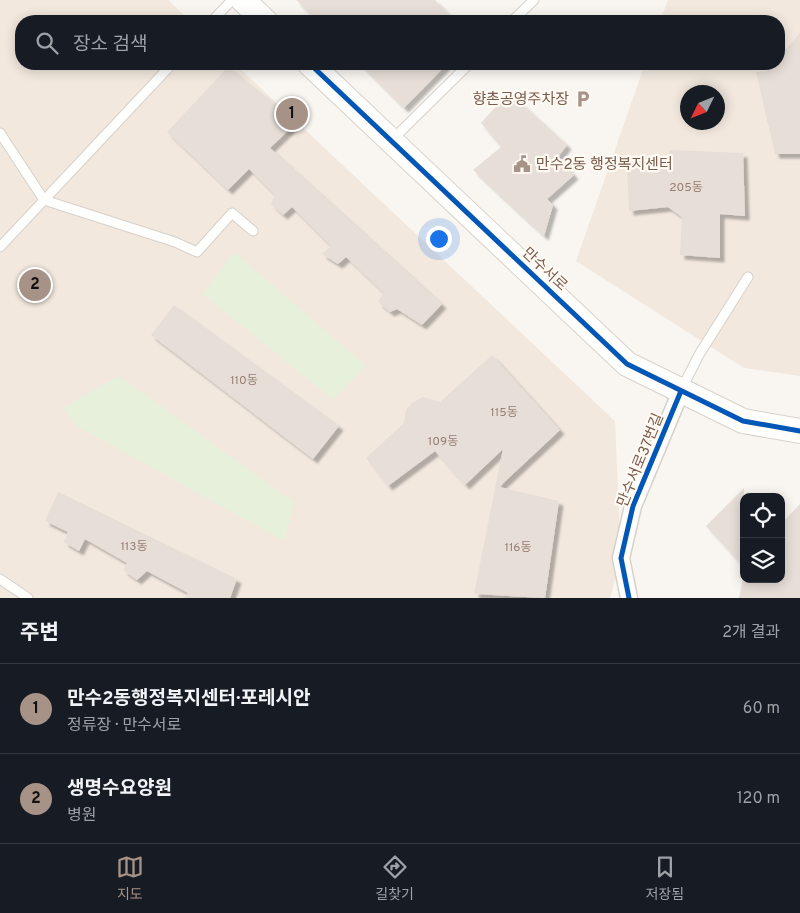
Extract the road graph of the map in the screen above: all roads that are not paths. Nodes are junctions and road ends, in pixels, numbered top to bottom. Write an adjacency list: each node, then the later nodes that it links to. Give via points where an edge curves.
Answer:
1 (232, 0): 4 (lane)
2 (243, 0): 5 (street)
3 (534, 0): 6 (lane)
4 (218, 15)
5 (259, 15)
6 (518, 15)
7 (166, 70): 12 (lane)
8 (316, 70): 11 (street, 만수서로)
9 (463, 70): 11 (lane)
10 (0, 133): 12 (lane)
11 (392, 141): 16 (street, 만수서로, via 627,364)
12 (44, 200): 13 (lane, via 197,252 232,213); 14 (lane)
13 (253, 231)
14 (0, 247)
15 (748, 277): 16 (lane, via 700,353)
16 (681, 391): 17 (street, 만수서로, via 743,421); 21 (street, 만수서로37번길, via 633,506 621,558)
17 (800, 431)
18 (0, 579): 19 (lane)
19 (18, 595): 20 (lane)
20 (28, 598)
21 (629, 598)

